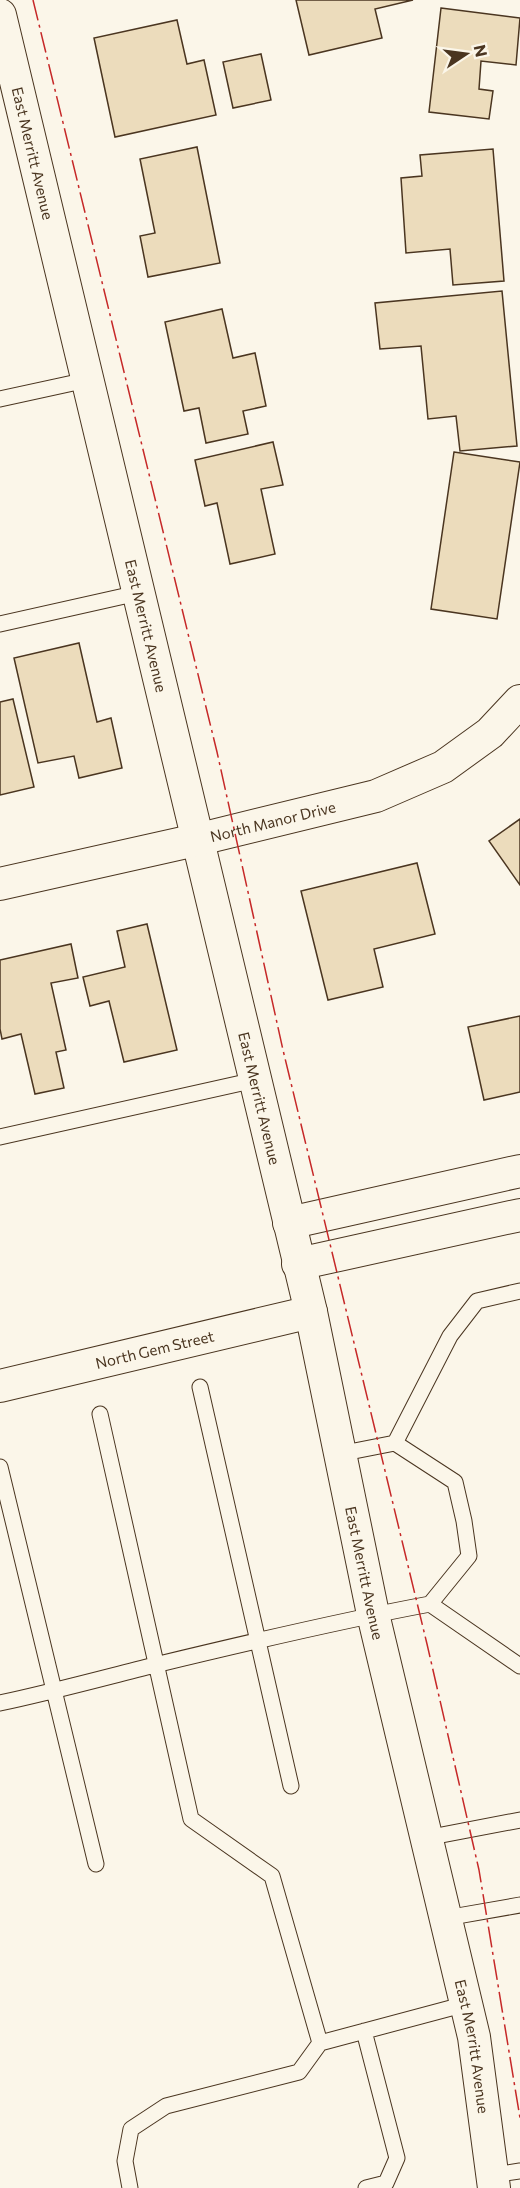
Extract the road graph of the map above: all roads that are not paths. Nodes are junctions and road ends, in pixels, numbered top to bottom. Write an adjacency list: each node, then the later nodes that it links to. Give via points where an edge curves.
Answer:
1 (0, 18): 2 (street, East Merritt Avenue)
2 (87, 380): 3 (lane); 4 (street, East Merritt Avenue)
3 (0, 399)
4 (138, 593): 5 (lane); 7 (street, East Merritt Avenue)
5 (0, 624)
6 (520, 701): 7 (street, North Manor Drive, via 490,733 443,767 376,796)
7 (196, 840): 8 (street, North Manor Drive); 9 (street, East Merritt Avenue)
8 (0, 884)
9 (255, 1080): 10 (lane); 13 (street, East Merritt Avenue)
10 (0, 1137)
11 (520, 1171): 13 (street)
12 (520, 1215): 14 (street)
13 (289, 1223): 14 (street, East Merritt Avenue)
14 (298, 1263): 16 (street, East Merritt Avenue)
15 (520, 1291): 20 (lane, via 477,1301 450,1336)
16 (311, 1312): 17 (street, North Gem Street); 21 (street, East Merritt Avenue)
17 (0, 1386)
18 (200, 1387): 25 (lane)
19 (100, 1414): 26 (lane)
20 (395, 1443): 21 (lane); 23 (lane, via 455,1482 464,1521 469,1556)
21 (339, 1454): 24 (street, East Merritt Avenue)
22 (0, 1467): 28 (lane)
23 (430, 1604): 24 (lane); 27 (lane)
24 (373, 1614): 25 (lane); 32 (street, East Merritt Avenue)
25 (258, 1641): 26 (lane); 30 (lane)
26 (155, 1665): 28 (lane); 38 (lane, via 191,1819 273,1876)
27 (520, 1666)
28 (53, 1692): 29 (lane); 33 (lane)
29 (0, 1702)
30 (291, 1786)
31 (520, 1820): 32 (lane)
32 (426, 1838): 35 (street, East Merritt Avenue)
33 (96, 1864)
34 (520, 1905): 35 (lane)
35 (446, 1918): 36 (street, East Merritt Avenue)
36 (466, 2004): 37 (lane); 39 (street, East Merritt Avenue)
37 (364, 2031): 38 (lane); 41 (lane, via 398,2158 386,2183)
38 (320, 2043): 40 (lane, via 299,2072 166,2106 131,2128 125,2161)
39 (502, 2178)
40 (130, 2188)
41 (366, 2188)

